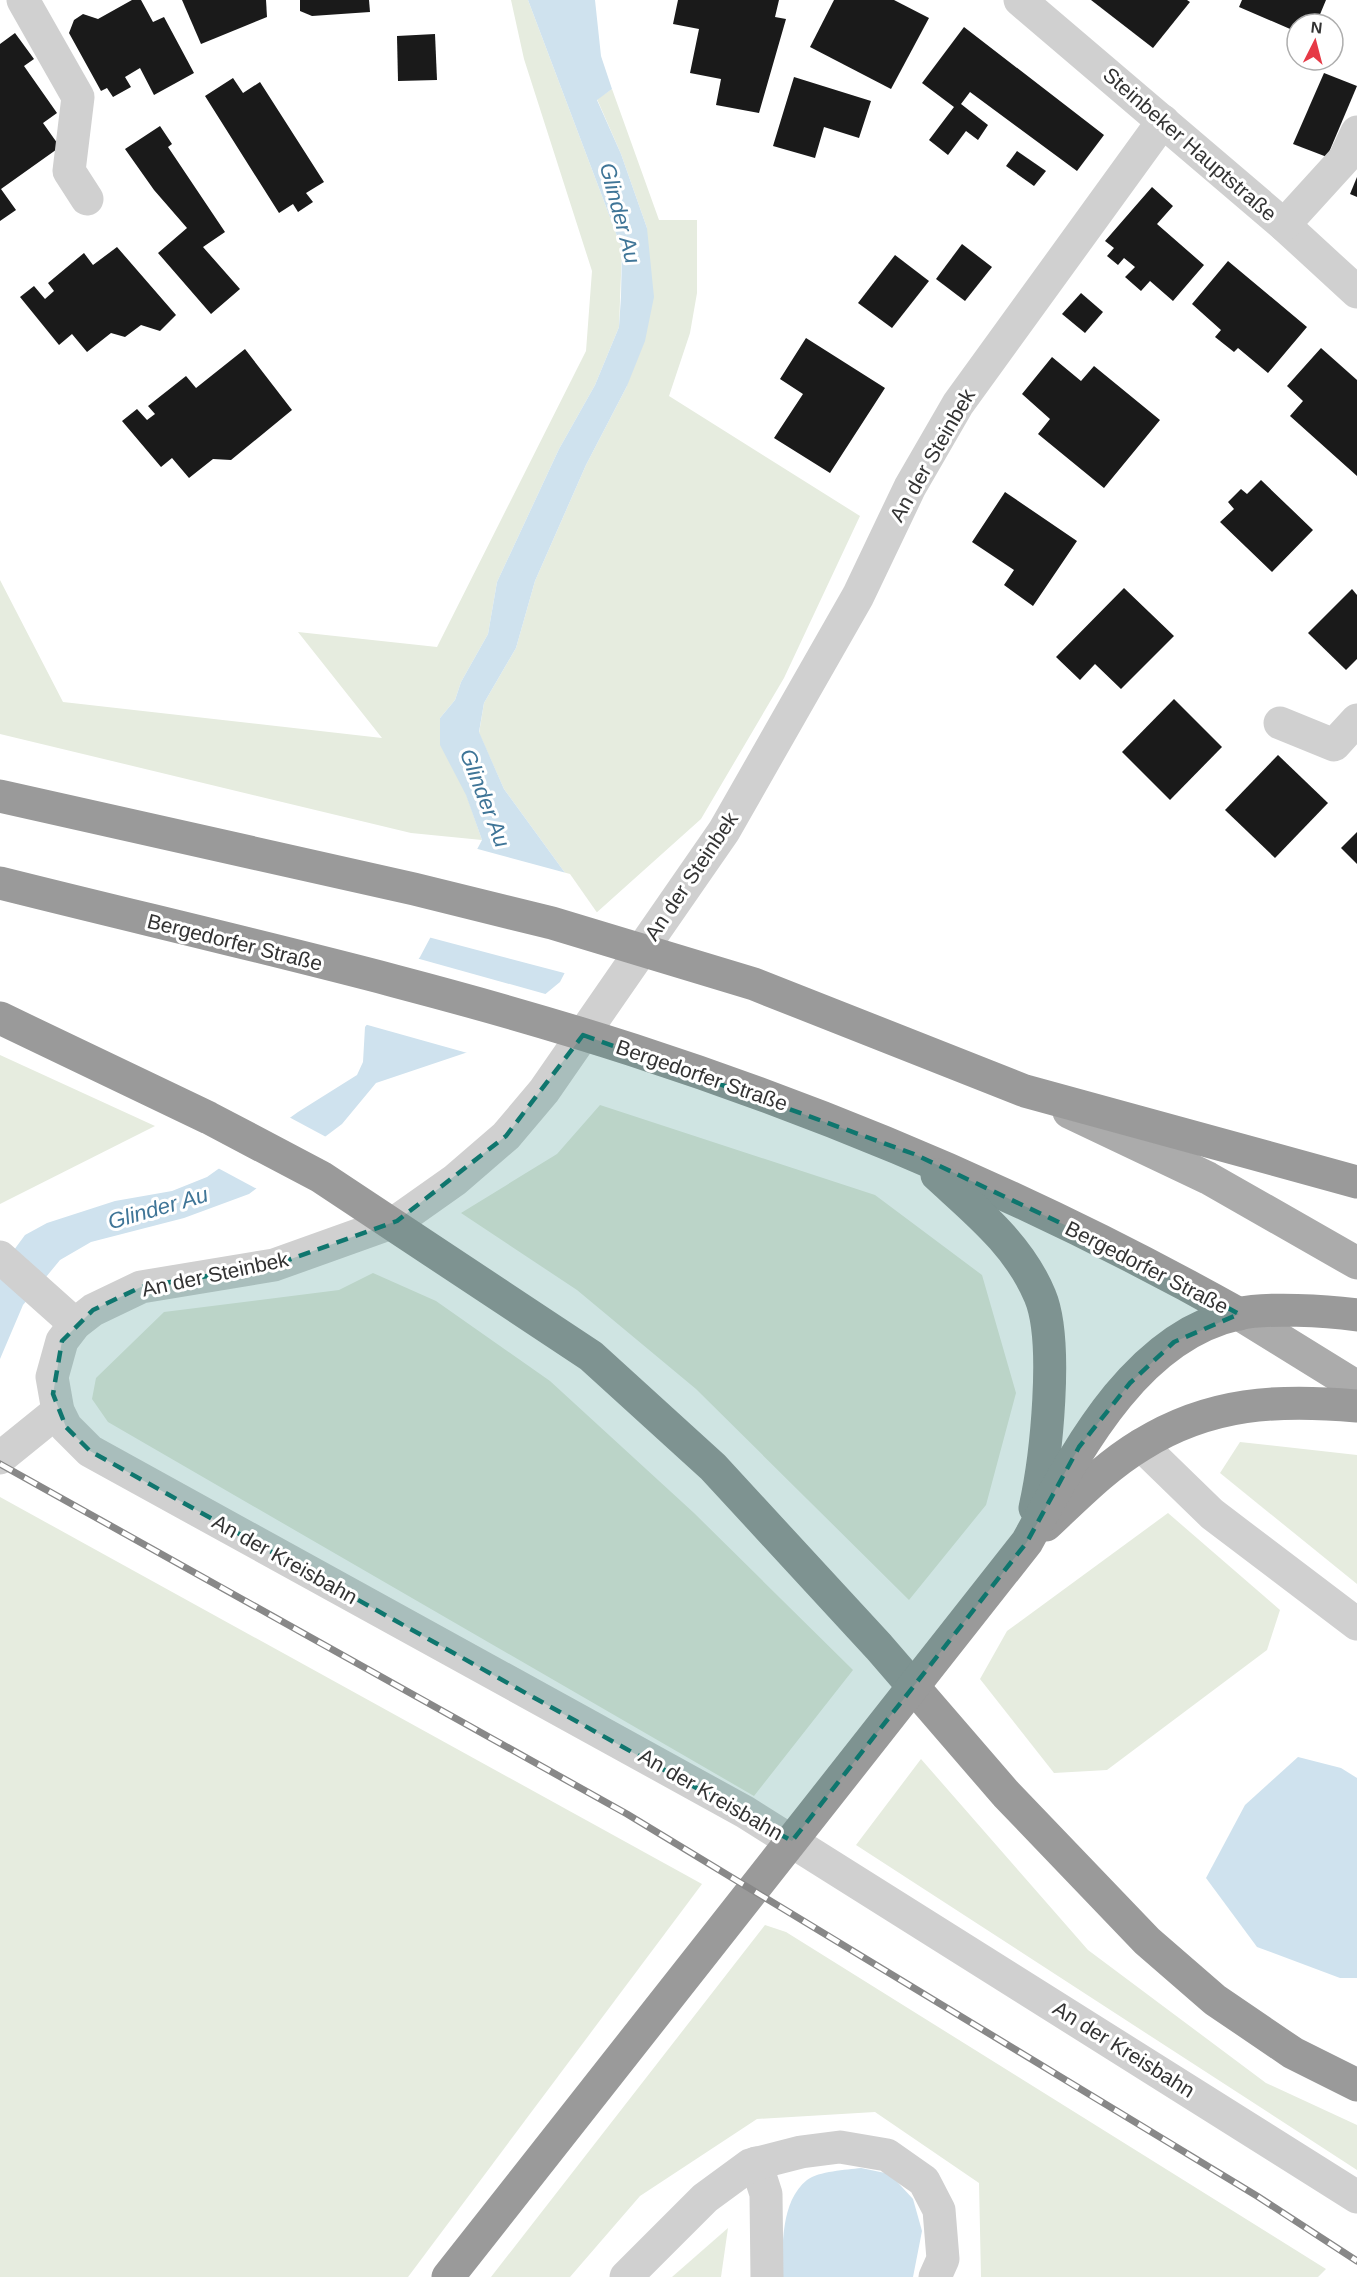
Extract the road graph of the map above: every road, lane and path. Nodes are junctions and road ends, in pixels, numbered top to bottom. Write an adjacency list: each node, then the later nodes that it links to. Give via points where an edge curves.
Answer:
1 (23, 0): 5 (street, via 78,97 69,171)
2 (1020, 0): 3 (street, Steinbeker Hauptstraße)
3 (1163, 121): 6 (street, Steinbeker Hauptstraße); 20 (street, An der Steinbek, via 958,404 910,487 858,596 724,831 544,1091 506,1136 455,1180 397,1221 274,1265 141,1287 93,1310)
4 (1357, 132): 6 (street, via 1346,158)
5 (87, 199)
6 (1284, 225): 7 (street, Steinbeker Hauptstraße)
7 (1357, 292)
8 (1357, 720): 9 (street, via 1334,745)
9 (1280, 723)
10 (0, 796): 13 (highway, via 552,923 754,984)
11 (0, 883): 14 (highway, Bergedorfer Straße, via 501,1010 766,1096)
12 (0, 1018): 28 (highway, via 209,1118 321,1177 591,1356 713,1467 879,1647 1006,1794 1147,1941 1215,2000 1293,2053)
13 (1025, 1091): 15 (highway); 17 (main road, via 1208,1178)
14 (914, 1154): 18 (highway, Bergedorfer Straße, via 1154,1266); 26 (highway, via 1007,1242 1041,1297 1049,1358 1046,1425 1042,1476)
15 (1357, 1182)
16 (0, 1257): 20 (street)
17 (1357, 1263)
18 (1239, 1314): 19 (highway); 21 (main road, Bergedorfer Straße); 26 (highway, via 1174,1342 1130,1383 1079,1447)
19 (1357, 1315)
20 (75, 1324): 23 (street, An der Steinbek, via 62,1341 52,1377)
21 (1357, 1387)
22 (1357, 1406): 24 (highway, via 1281,1401 1242,1405 1190,1420)
23 (58, 1411): 25 (street); 30 (street, An der Kreisbahn, via 66,1427 90,1452 745,1812)
24 (1141, 1445): 26 (highway); 27 (street, via 1212,1514)
25 (0, 1458)
26 (1027, 1542): 31 (highway)
27 (1357, 1624)
28 (1357, 2085)
29 (756, 2163): 32 (street, via 705,2198); 33 (street, via 766,2194); 34 (street, via 840,2147 887,2155 924,2181 939,2210 943,2259)
30 (1357, 2197)
31 (448, 2277)
32 (626, 2277)
33 (767, 2277)
34 (935, 2277)

